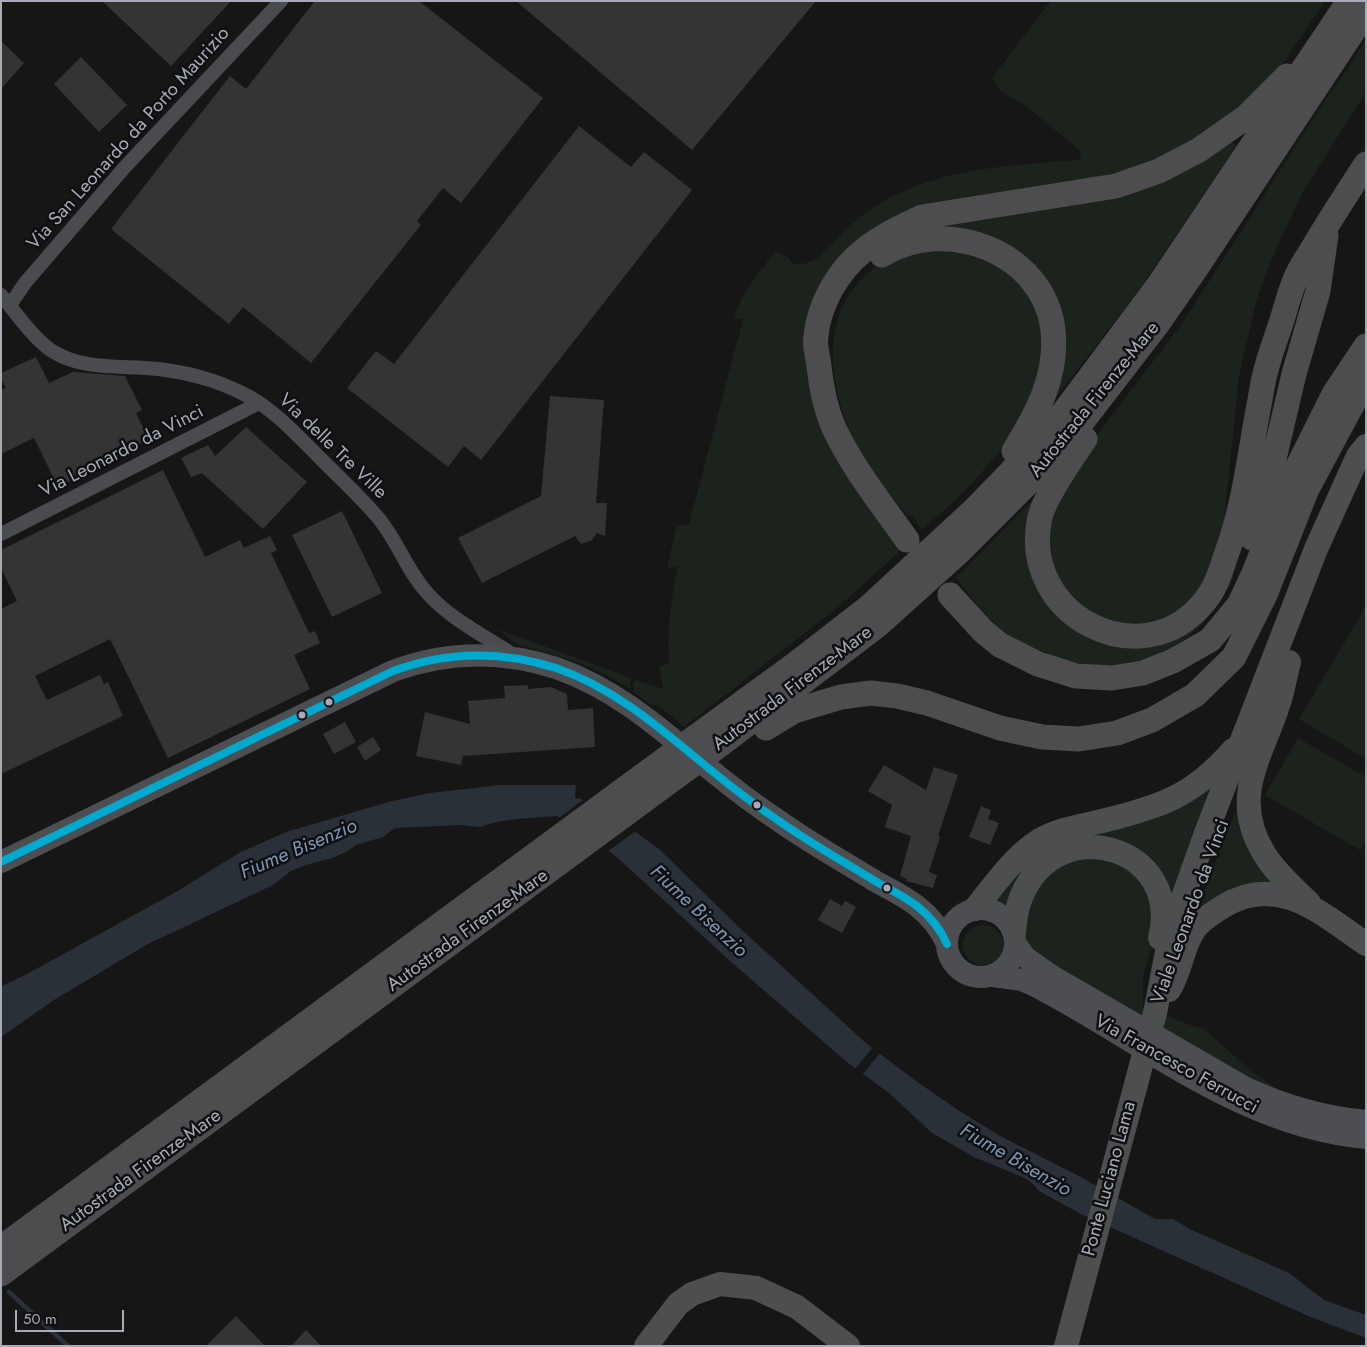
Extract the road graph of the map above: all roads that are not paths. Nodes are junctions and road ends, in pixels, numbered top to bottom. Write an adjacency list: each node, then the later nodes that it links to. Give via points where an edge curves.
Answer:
1 (281, 1): 7 (street, Via San Leonardo da Porto Maurizio, via 124,168 25,283)
2 (1349, 1): 4 (highway, Autostrada Firenze-Mare)
3 (1366, 12): 11 (highway, Autostrada Firenze-Mare, via 1195,270)
4 (1327, 35): 9 (highway, via 1246,117 1199,150 1159,170 1116,186 922,218 878,240 844,270 829,294 816,336); 15 (highway, Autostrada Firenze-Mare, via 1112,349 1064,412)
5 (1366, 164): 6 (highway)
6 (1328, 222): 11 (highway, via 1295,278 1265,370 1236,529 1215,586 1204,603 1184,620 1149,635 1111,634 1080,619 1056,597 1039,560 1040,516 1072,458 1104,416); 20 (highway, via 1318,291 1252,540 1228,600 1203,632)
7 (6, 300): 12 (street, Via delle Tre Ville, via 40,341 68,359 89,365 183,373 223,385)
8 (1366, 346): 20 (highway, via 1334,394 1288,484 1239,605 1210,640)
9 (819, 364): 15 (highway, via 830,322 845,288 858,273 897,247 926,239 966,241 1005,257 1024,271 1044,299 1053,329 1050,377 1024,435); 17 (highway, via 820,379 834,427 854,464)
10 (1366, 379): 23 (highway, via 1308,489 1265,596 1234,657 1195,695 1152,720 1116,733 1079,739 1042,737 1000,728 927,703 871,694 841,697 794,712 756,733)
11 (1116, 380): 23 (highway, Autostrada Firenze-Mare, via 1034,477 916,592 853,645)
12 (259, 403): 16 (street, Via Leonardo da Vinci); 19 (street, Via delle Tre Ville, via 313,450 380,520 406,565 430,596)
13 (1366, 446): 22 (highway, Viale Leonardo da Vinci, via 1358,456 1316,549)
14 (1366, 475): 21 (highway, Viale Leonardo da Vinci, via 1330,552)
15 (974, 510): 23 (highway, Autostrada Firenze-Mare, via 870,606 794,665)
16 (1, 534)
17 (907, 540)
18 (950, 596): 20 (highway, via 1000,644 1023,658 1058,672 1112,678 1144,673)
19 (519, 659): 25 (main road, Via Francesco Ferrucci, via 476,655 444,657 393,671); 26 (main road, Via Francesco Ferrucci, via 581,678 615,695 661,728 730,786 810,843)
20 (1173, 661)
21 (1289, 662): 27 (highway, via 1281,696 1253,770 1249,812 1256,838 1272,866); 33 (highway, Viale Leonardo da Vinci, via 1181,932)
22 (1241, 741): 28 (highway, via 1199,783 1170,801 1058,832 1039,841 1016,860); 33 (highway, Viale Leonardo da Vinci, via 1172,931)
23 (708, 745): 24 (highway, Autostrada Firenze-Mare, bridge, via 680,761)
24 (577, 838): 36 (highway, Autostrada Firenze-Mare); 37 (highway, Autostrada Firenze-Mare)
25 (1, 862)
26 (916, 906): 28 (main road, Via Francesco Ferrucci, via 944,914); 30 (main road, Via Francesco Ferrucci, via 938,927)
27 (1312, 906): 31 (highway); 33 (highway, via 1296,898 1264,894 1229,903 1211,914 1195,929 1176,980)
28 (969, 912): 29 (main road, Via Francesco Ferrucci, via 985,909 1003,916 1010,923); 30 (main road, via 954,922)
29 (1015, 938): 32 (main road, via 1014,954 1009,963); 33 (highway, via 1022,894 1047,863 1060,854 1085,847 1121,852 1150,876 1162,903 1163,927 1153,974); 34 (main road, Via Francesco Ferrucci, via 1025,957 1043,970 1246,1088 1307,1112)
30 (947, 944): 32 (main road, Via Francesco Ferrucci, via 953,963 961,971 982,978)
31 (1366, 944)
32 (993, 976): 35 (main road, Via Francesco Ferrucci, via 1033,985 1238,1102 1308,1128)
33 (1154, 1013): 40 (highway, Ponte Luciano Lama, bridge)
34 (1366, 1121)
35 (1366, 1138)
36 (1, 1248)
37 (1, 1274)
38 (846, 1345): 39 (highway, via 797,1306 756,1288 720,1284 692,1294 678,1304)
39 (646, 1346)
40 (1066, 1346)

